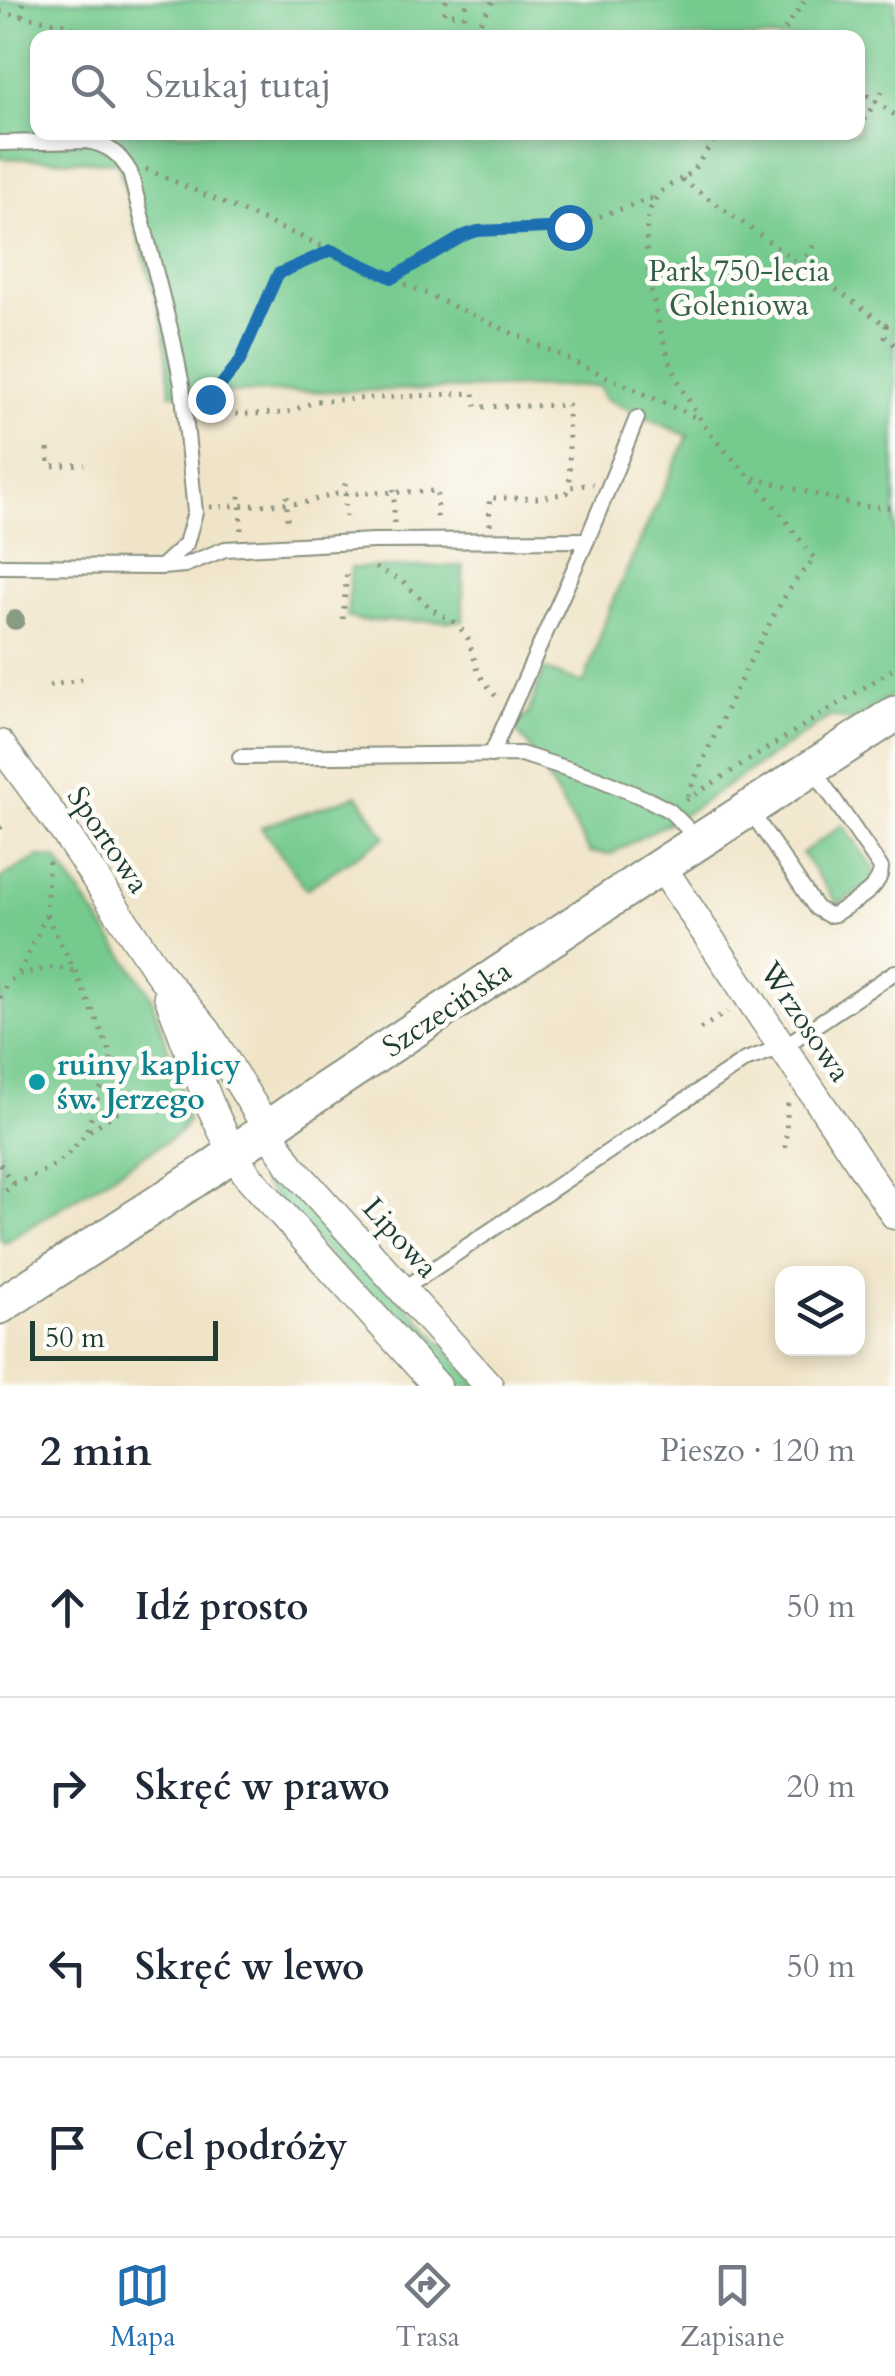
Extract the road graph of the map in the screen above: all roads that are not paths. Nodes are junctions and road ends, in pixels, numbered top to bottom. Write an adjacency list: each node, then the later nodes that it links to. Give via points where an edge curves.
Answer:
1 (0, 143): 5 (lane, via 101,144 130,172 174,340 195,512 186,544)
2 (637, 418): 3 (lane)
3 (587, 540): 5 (lane, via 225,548); 8 (lane)
4 (0, 566): 5 (lane)
5 (162, 567)
6 (894, 716): 10 (street, Szczecińska)
7 (0, 744): 15 (street, Sportowa)
8 (490, 755): 9 (lane); 12 (lane, via 521,754 597,778 670,811)
9 (240, 757)
10 (813, 768): 11 (street, Szczecińska); 11 (lane, via 881,868 875,886 835,914 816,908)
11 (750, 809): 12 (street, Szczecińska)
12 (700, 842): 13 (street, Szczecińska)
13 (662, 866): 16 (street, Wrzosowa); 17 (street, Szczecińska)
14 (895, 972): 16 (lane)
15 (160, 975): 17 (street, Sportowa, via 207,1031); 18 (street, Sportowa)
16 (783, 1046): 19 (street, Wrzosowa); 20 (lane, via 745,1060)
17 (268, 1129): 18 (street, Szczecińska); 20 (street, Lipowa, via 290,1165)
18 (232, 1153): 21 (street, Szczecińska); 22 (street)
19 (895, 1215)
20 (402, 1290): 23 (street, Lipowa)
21 (0, 1306)
22 (436, 1386)
23 (489, 1386)

